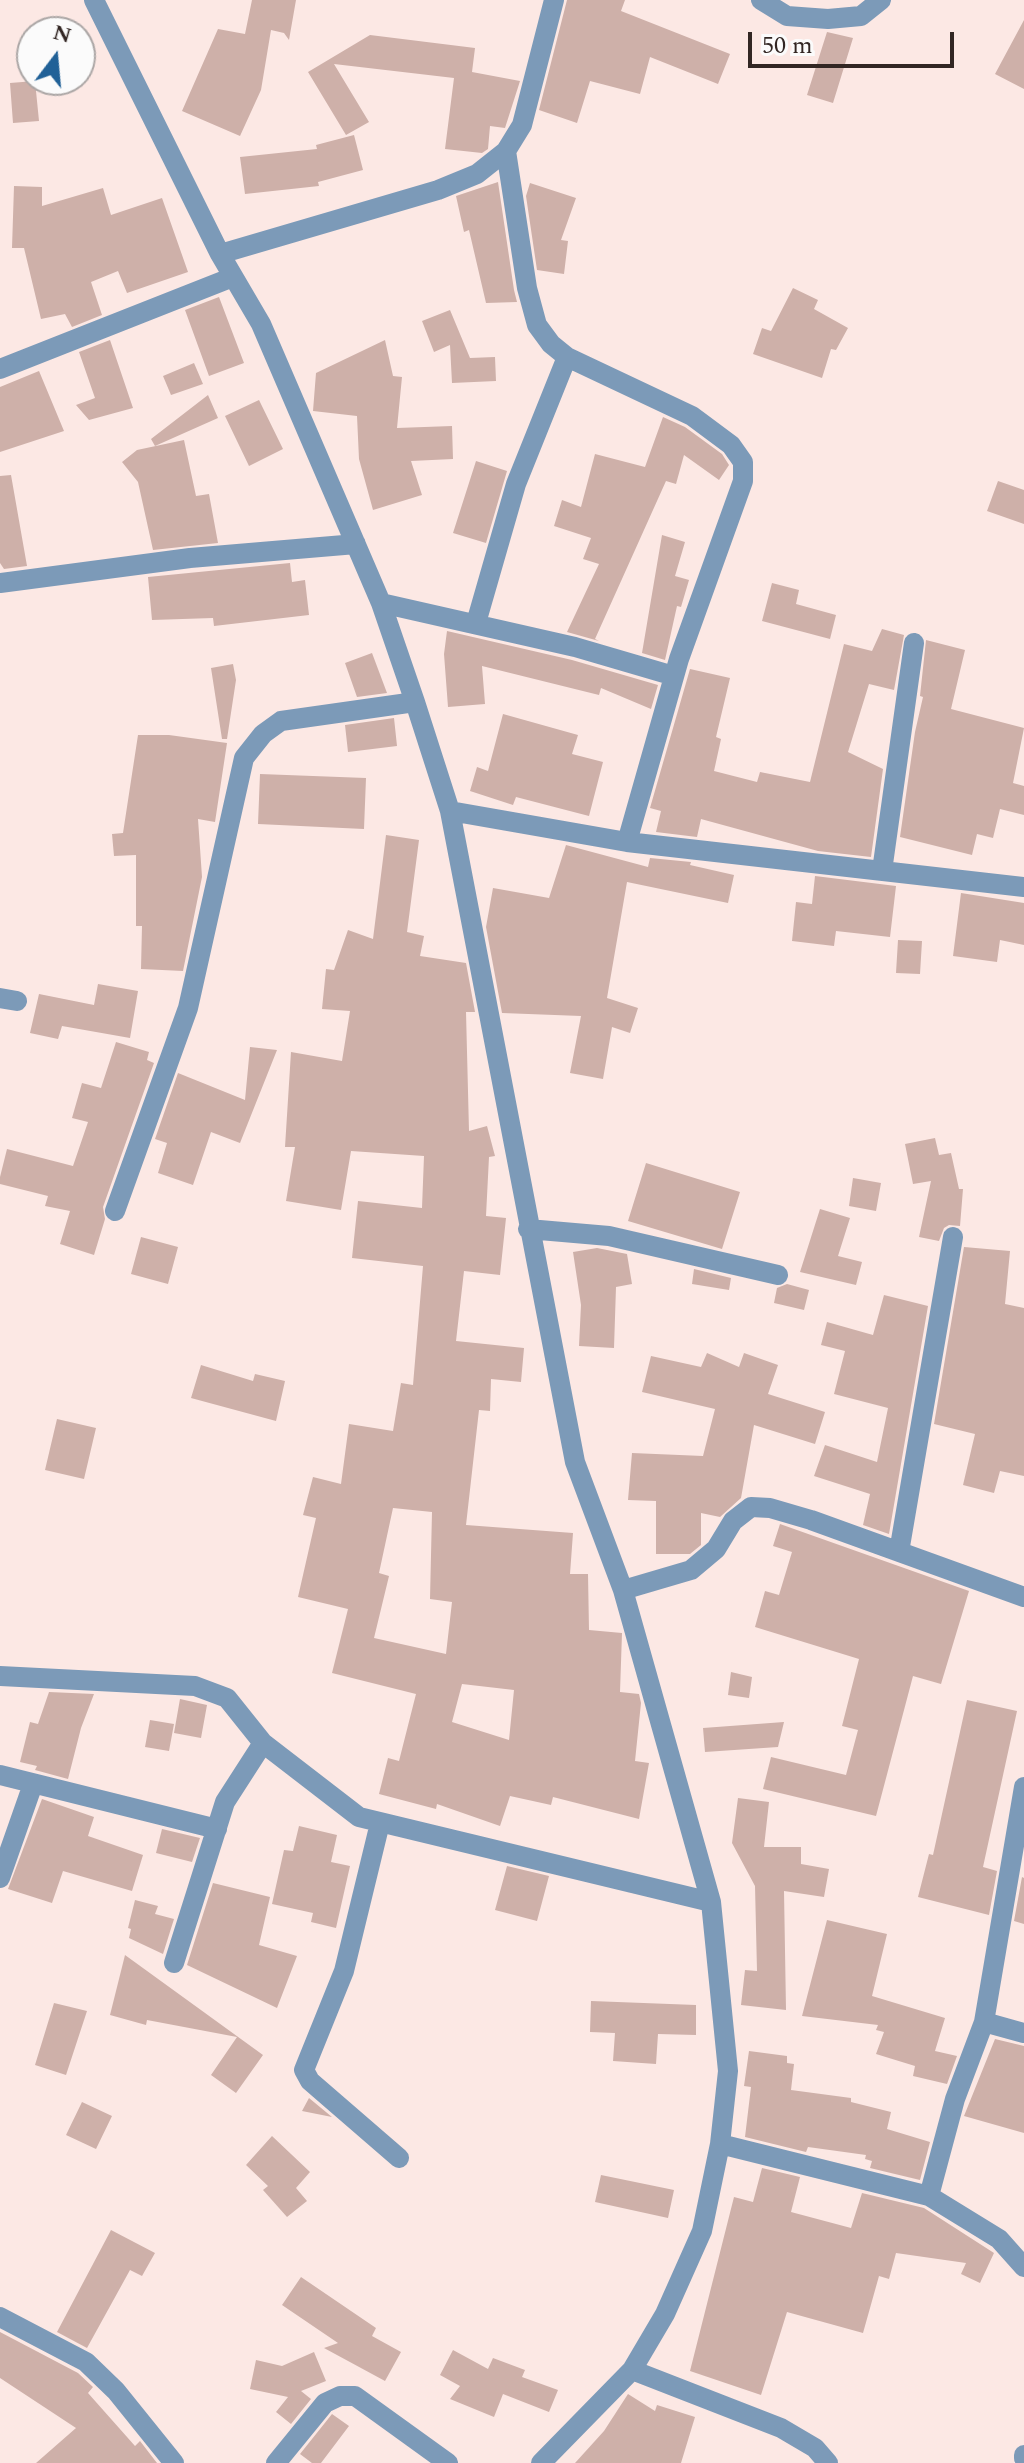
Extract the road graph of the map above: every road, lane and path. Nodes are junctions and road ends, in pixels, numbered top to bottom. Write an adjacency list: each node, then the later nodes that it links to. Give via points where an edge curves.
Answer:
1 (94, 0): 6 (street)
2 (554, 0): 5 (street, via 522,125)
3 (761, 0): 4 (street, via 787,16 828,19 861,16)
4 (881, 0)
5 (506, 151): 6 (street, via 477,174 438,190); 8 (street, via 537,325)
6 (220, 254): 7 (street)
7 (233, 277): 9 (street); 10 (street, via 261,324)
8 (567, 357): 13 (street, via 516,484); 15 (street, via 692,416 731,445 743,462 743,481)
9 (0, 369)
10 (356, 544): 11 (street, via 190,558); 12 (street)
11 (0, 583)
12 (381, 603): 13 (street); 16 (street)
13 (476, 623): 15 (street)
14 (914, 643): 19 (street)
15 (674, 676): 18 (street)
16 (415, 702): 17 (street); 21 (street, via 281,721 244,758 188,1008)
17 (450, 811): 18 (street); 22 (street)
18 (627, 842): 19 (street)
19 (882, 871): 20 (street)
20 (1024, 887)
21 (115, 1211)
22 (528, 1229): 24 (street, via 609,1236); 26 (street, via 575,1462)
23 (953, 1237): 25 (street)
24 (778, 1275)
25 (899, 1552): 26 (street, via 811,1520 751,1507 691,1570); 27 (street)
26 (623, 1590): 37 (street)
27 (1024, 1597)
28 (1, 1679): 29 (street, via 195,1686 227,1698)
29 (263, 1743): 34 (street, via 359,1817); 35 (street, via 225,1802)
30 (0, 1775): 31 (street)
31 (33, 1784): 35 (street); 36 (street)
32 (1024, 1787): 33 (street)
33 (1022, 1813): 39 (street)
34 (380, 1823): 37 (street); 42 (street, via 344,1971 304,2070)
35 (217, 1829): 38 (street)
36 (0, 1878)
37 (711, 1902): 41 (street, via 728,2071)
38 (174, 1963)
39 (984, 2022): 40 (street); 43 (street, via 955,2099)
40 (1024, 2033)
41 (720, 2144): 43 (street); 46 (street, via 702,2231 665,2314)
42 (399, 2158)
43 (929, 2196): 44 (street, via 999,2239)
44 (1024, 2267)
45 (0, 2317): 47 (street, via 86,2362)
46 (632, 2370): 50 (street); 51 (street, via 781,2428 815,2448)
47 (174, 2463)
48 (276, 2463): 49 (street, via 325,2403 340,2396 355,2396)
49 (448, 2463)
50 (541, 2463)
51 (828, 2463)

